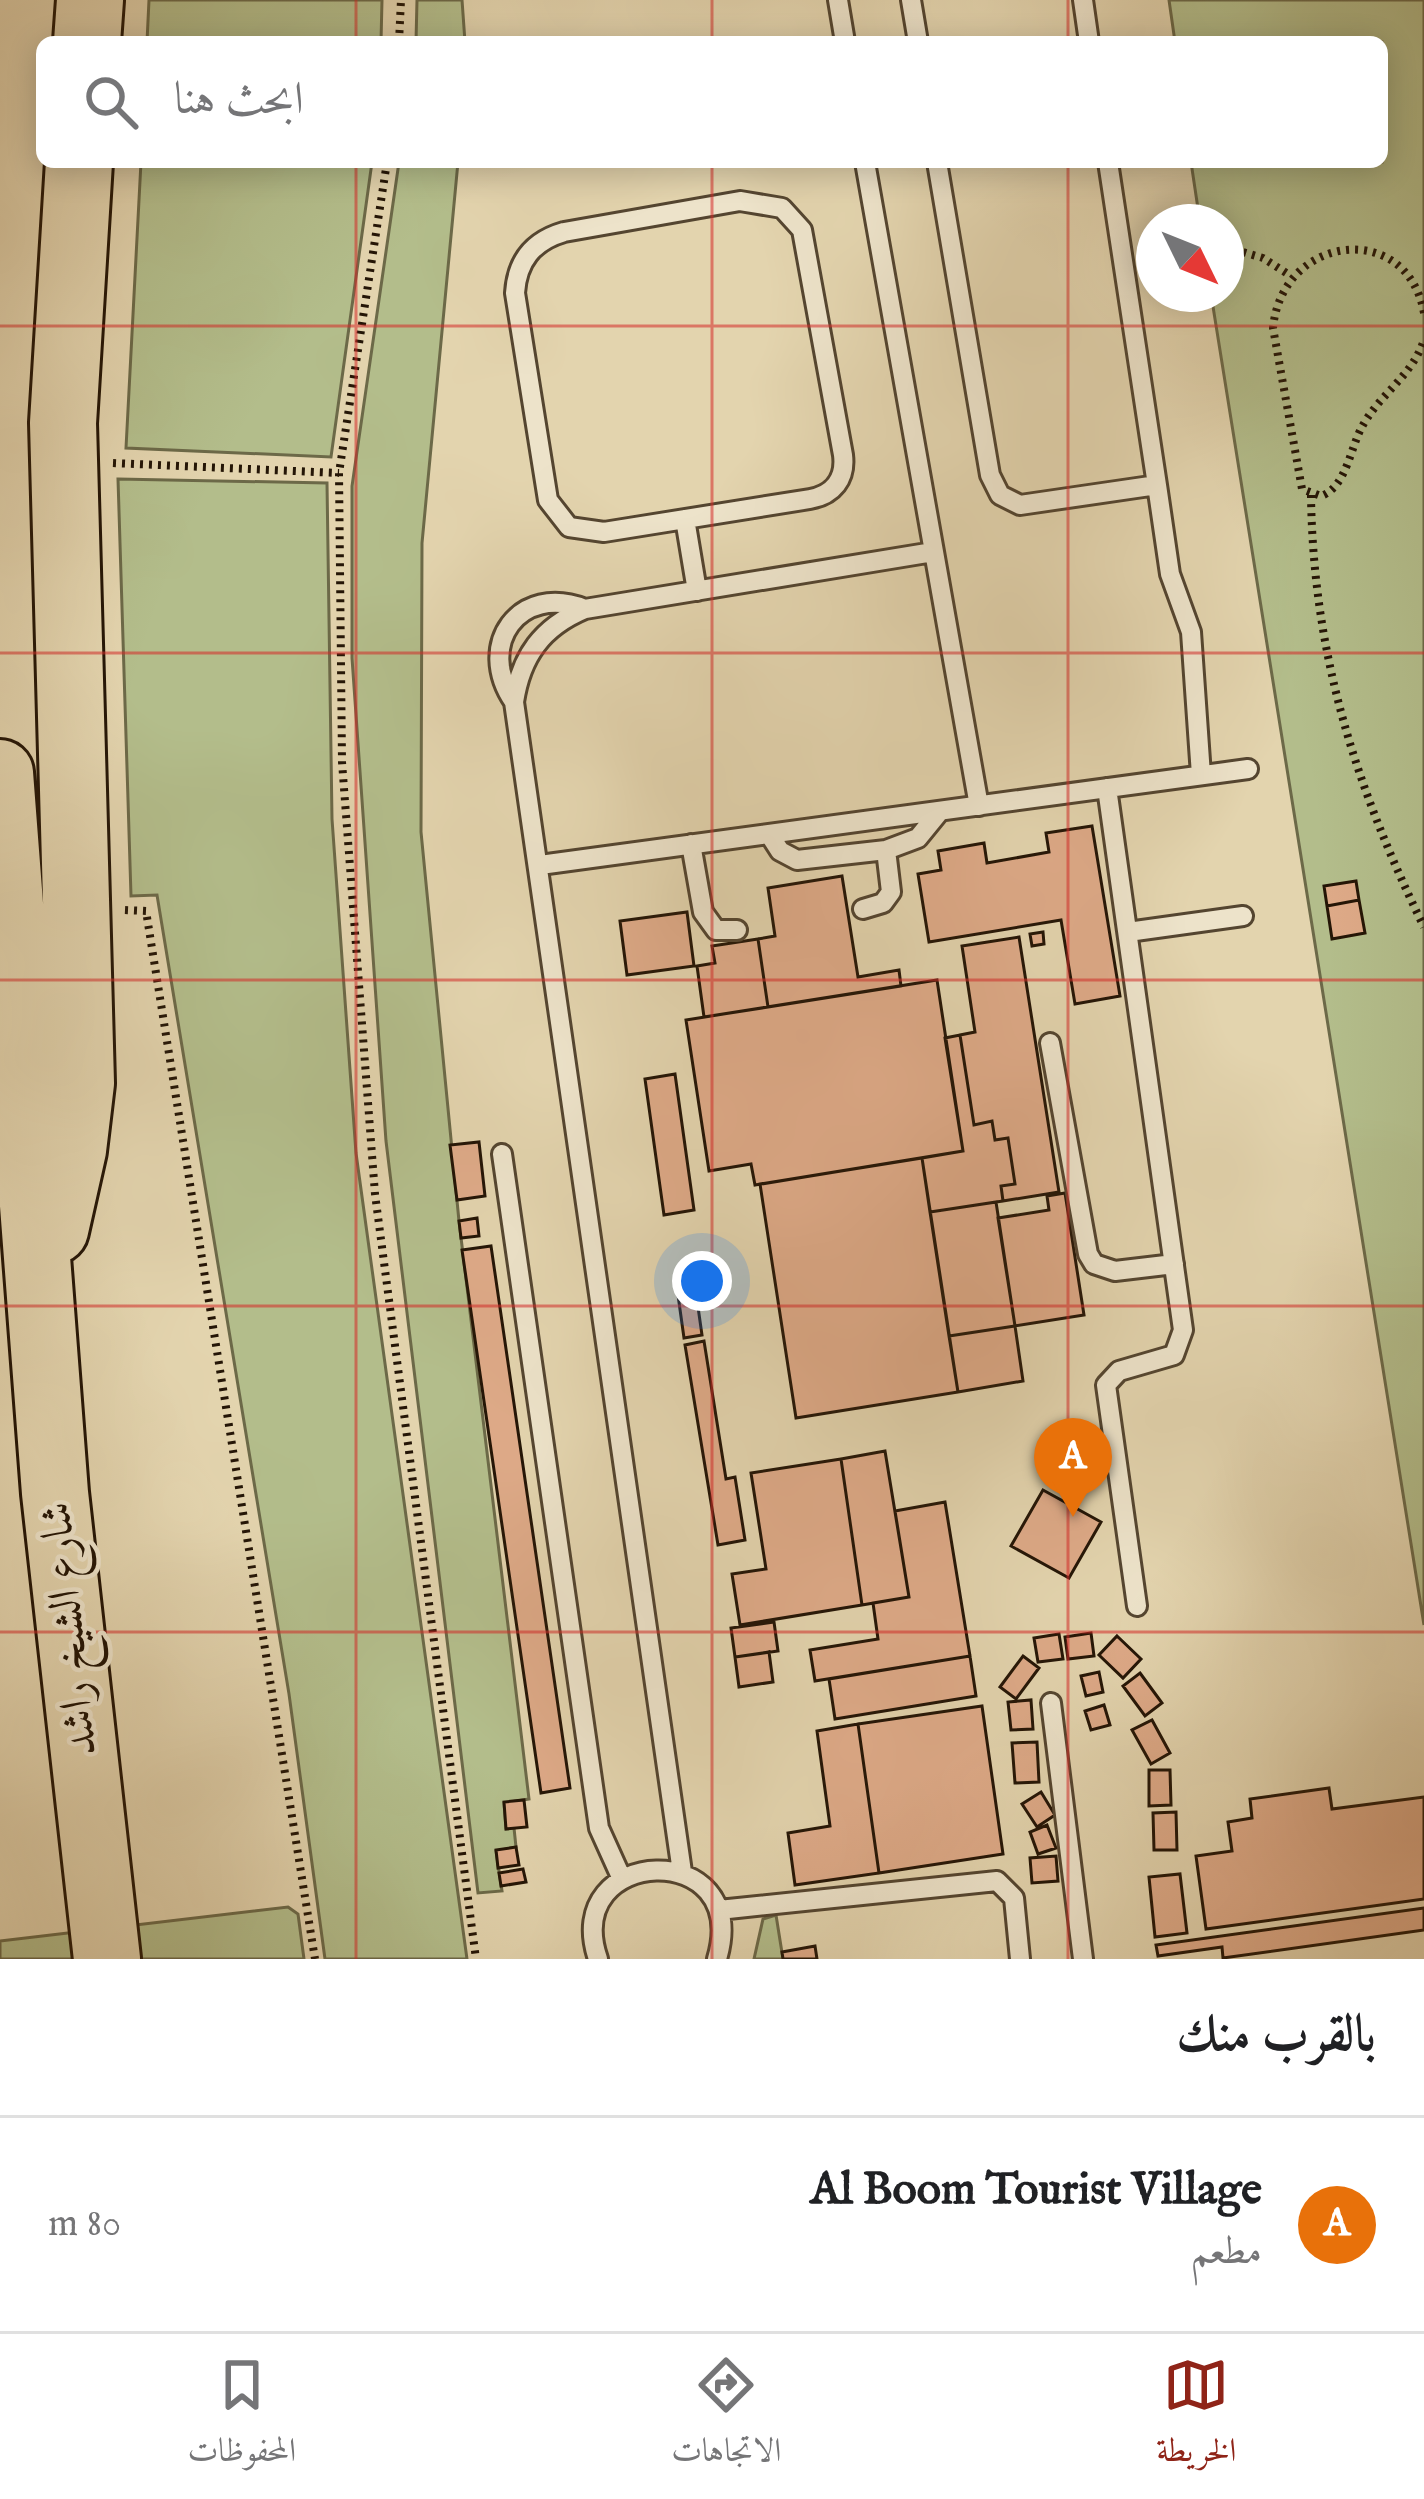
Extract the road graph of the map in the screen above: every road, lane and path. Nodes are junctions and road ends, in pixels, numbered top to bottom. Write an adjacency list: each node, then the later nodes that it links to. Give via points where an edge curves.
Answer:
1 (90, 0): 6 (highway)
2 (401, 0): 7 (path)
3 (838, 0): 8 (lane)
4 (911, 0): 9 (lane)
5 (1083, 0): 10 (lane)
6 (87, 36)
7 (399, 36)
8 (844, 36)
9 (917, 36)
10 (1088, 36)
11 (79, 168): 48 (highway, via 63,423 81,1083 60,1215)
12 (386, 168): 21 (path)
13 (866, 168): 25 (lane)
14 (938, 168): 22 (lane, via 993,485 1020,505)
15 (1109, 168): 22 (lane)
16 (1244, 252): 17 (path)
17 (1291, 276): 18 (path, via 1320,255 1374,253 1404,272); 23 (path, via 1273,328 1298,480)
18 (1424, 314)
19 (1424, 340): 23 (path, via 1408,374 1366,419 1337,485)
20 (112, 463): 21 (path)
21 (339, 473): 56 (path, via 343,762 363,1071)
22 (1157, 484): 31 (lane, via 1170,574 1192,632)
23 (1311, 495): 42 (path, via 1316,602 1339,721)
24 (685, 519): 24 (lane, via 820,497 842,476 806,244 793,218 769,202 564,232 528,253 516,279 552,510 569,527 592,533); 26 (lane)
25 (933, 552): 26 (lane); 33 (lane)
26 (697, 591): 27 (lane)
27 (585, 609): 28 (lane, via 535,644); 28 (lane, via 531,607 504,632 498,668)
28 (514, 702): 38 (lane)
29 (1248, 769): 31 (lane)
30 (0, 773): 48 (highway, شارع الشيخ راشد)
31 (1201, 775): 32 (lane)
32 (1107, 788): 33 (lane); 44 (lane)
33 (979, 806): 34 (lane)
34 (940, 811): 35 (lane); 37 (lane, via 910,843)
35 (769, 834): 36 (lane); 37 (lane, via 797,860)
36 (692, 844): 38 (lane); 43 (lane, via 705,920 716,930)
37 (886, 850): 39 (lane, via 892,892)
38 (540, 865): 51 (lane)
39 (863, 909)
40 (123, 910): 55 (path, via 146,911)
41 (1244, 916): 44 (lane)
42 (1424, 926)
43 (736, 930)
44 (1128, 932): 47 (lane)
45 (1050, 1043): 47 (lane, via 1094,1264 1115,1271)
46 (502, 1154): 52 (lane, via 598,1828)
47 (1174, 1264): 49 (lane, via 1180,1348 1119,1371 1106,1385)
48 (38, 1279): 54 (highway, شارع الشيخ راشد)
49 (1138, 1606)
50 (1051, 1703): 60 (lane)
51 (682, 1872): 52 (lane, via 655,1868); 53 (lane, via 705,1887)
52 (622, 1879): 57 (lane, via 595,1914)
53 (719, 1910): 58 (lane); 59 (lane, via 997,1881 1014,1898)
54 (107, 1959)
55 (315, 1959)
56 (476, 1959)
57 (598, 1959)
58 (717, 1959)
59 (1021, 1959)
60 (1083, 1959)

